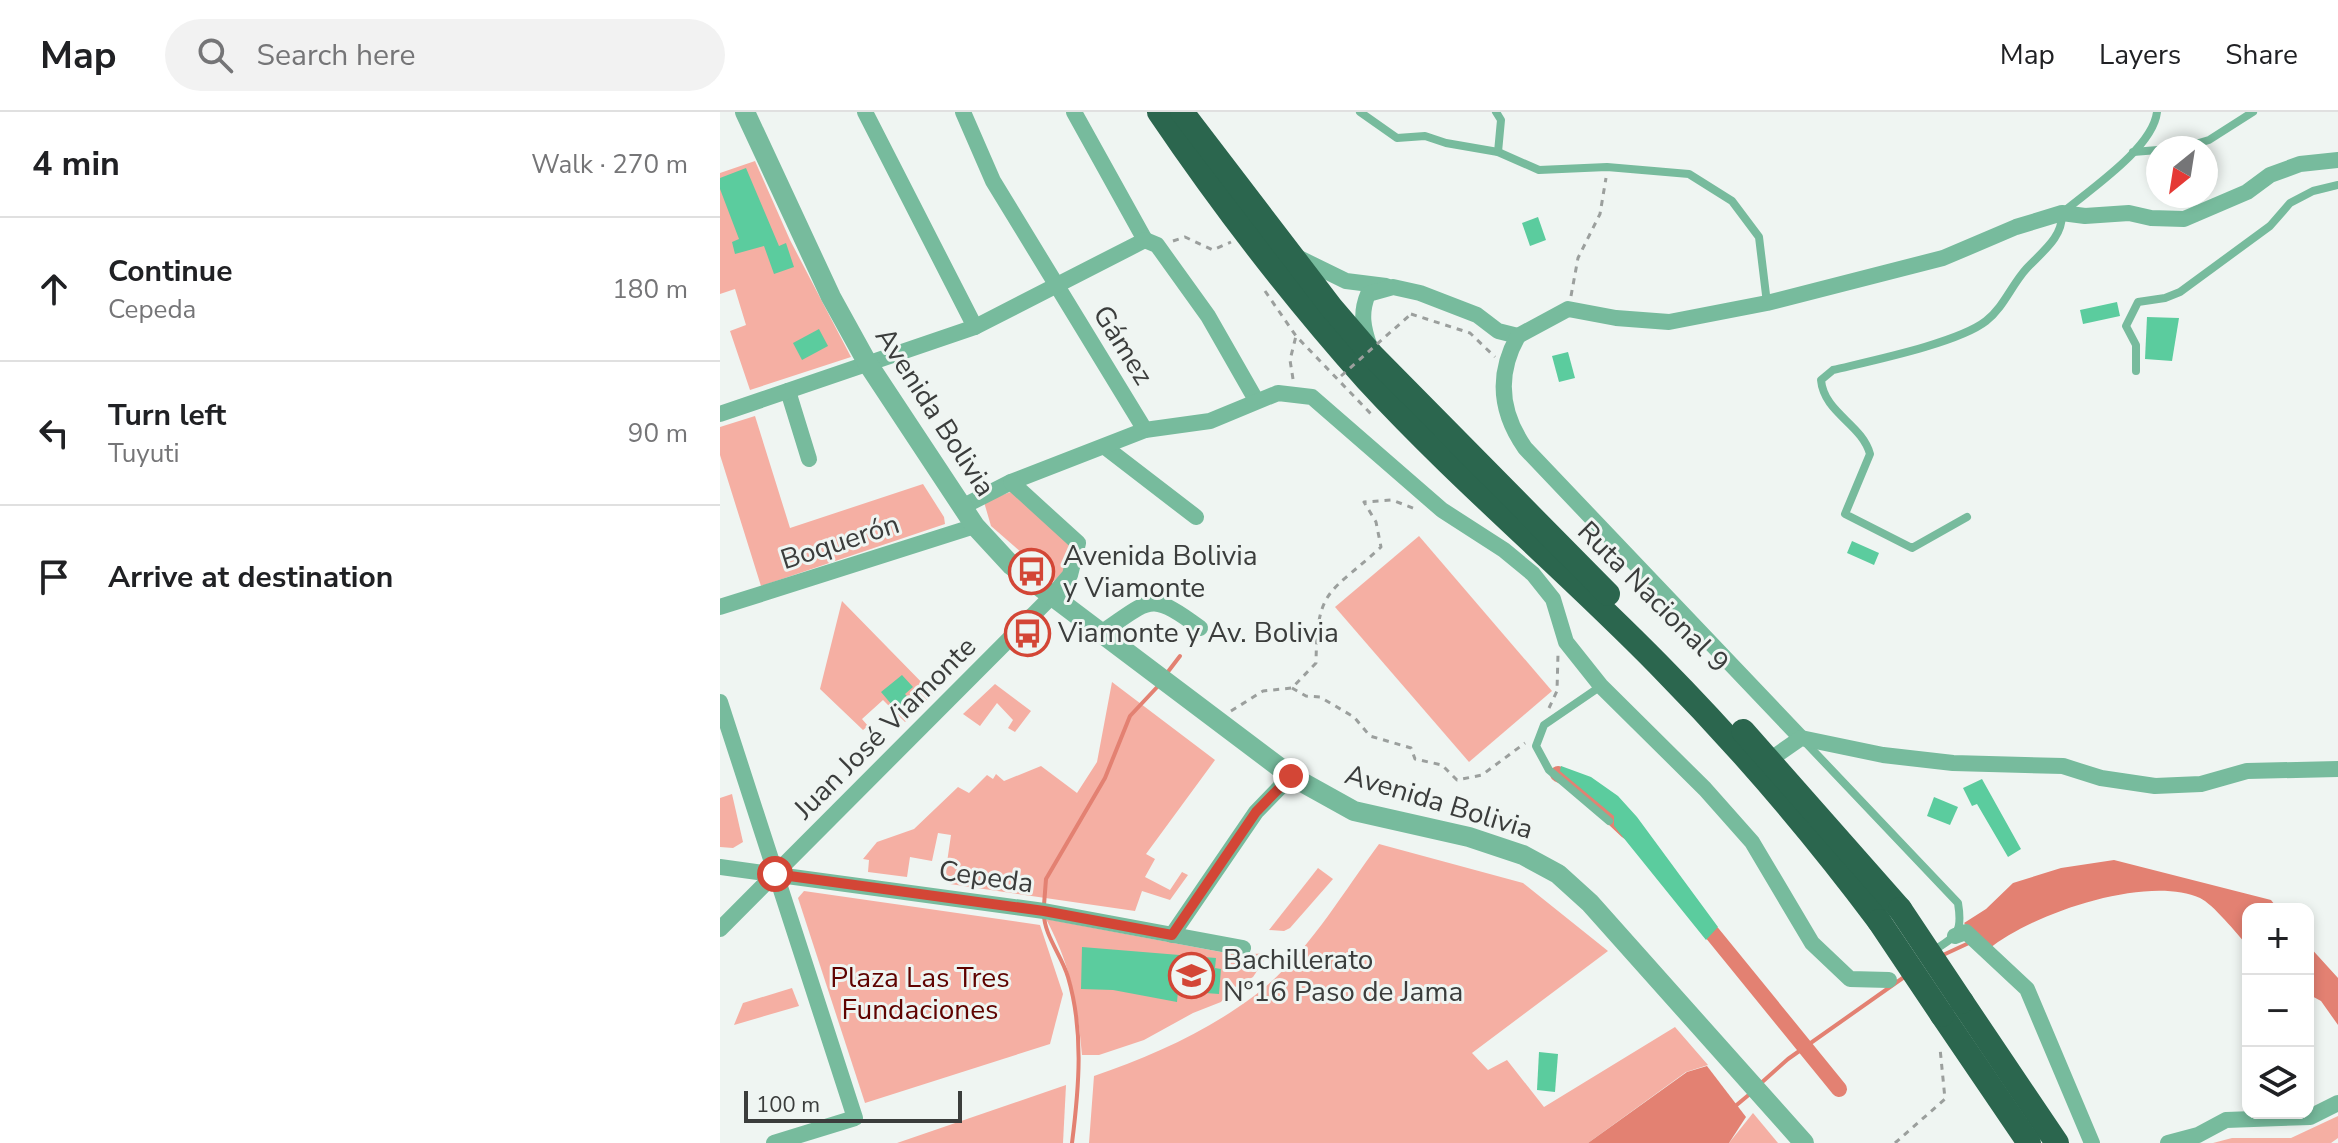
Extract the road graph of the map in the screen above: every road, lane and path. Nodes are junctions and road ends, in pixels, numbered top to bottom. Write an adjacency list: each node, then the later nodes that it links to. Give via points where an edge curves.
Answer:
1 (745, 112): 31 (street, Avenida Bolivia)
2 (865, 112): 27 (street)
3 (963, 112): 23 (street, Gámez, via 993,181)
4 (1074, 112): 20 (street)
5 (1159, 112): 71 (highway, Ruta Nacional 9, bridge, via 1250,238 1367,380 1715,724 1814,834)
6 (1182, 112): 22 (highway, Ruta Nacional 9)
7 (1360, 112): 13 (lane, via 1397,138 1425,136)
8 (1496, 112): 13 (lane, via 1501,120)
9 (2157, 112): 14 (lane)
10 (2253, 112): 11 (lane)
11 (2215, 136)
12 (2146, 151): 14 (lane)
13 (1498, 152): 16 (lane, via 1539,170)
14 (2133, 152): 18 (lane)
15 (2338, 160): 18 (street, via 2300,164 2270,175 2234,199 2184,219)
16 (1607, 167): 25 (lane, via 1689,174 1732,201 1759,237); 26 (path, via 1600,214 1578,258)
17 (2338, 185): 33 (lane, via 2290,203 2270,226 2180,292 2138,302 2126,326 2136,345)
18 (2062, 213): 25 (street, via 1943,258); 46 (lane, via 2063,226 2053,242 1985,323 1932,344 1833,370 1821,380 1827,400 1867,443 1870,454 1845,514 1912,548)
19 (1163, 232): 21 (path, via 1174,242 1185,237 1213,250)
20 (1145, 240): 23 (street); 37 (street, via 1157,245 1208,316)
21 (1233, 241)
22 (1290, 254): 24 (street, via 1346,281); 30 (highway, Ruta Nacional 9)
23 (1057, 287): 27 (street); 39 (street, Gámez)
24 (1393, 287): 29 (street, via 1460,307 1498,331); 30 (street, via 1368,294 1362,307)
25 (1767, 303): 26 (street, via 1669,322)
26 (1568, 309): 29 (street)
27 (975, 327): 31 (street)
28 (1296, 336): 36 (path, via 1290,360)
29 (1518, 336): 32 (street)
30 (1373, 356): 60 (highway, Ruta Nacional 9)
31 (868, 364): 35 (street); 43 (street, Avenida Bolivia)
32 (1506, 369): 34 (path, bridge, via 1470,333 1411,314); 58 (street, via 1503,403 1511,429 1525,448)
33 (2136, 371)
34 (1341, 376)
35 (788, 391): 38 (street); 41 (street)
36 (1292, 392): 37 (street); 44 (street, via 1312,397 1337,416)
37 (1256, 400): 39 (street, via 1210,421)
38 (720, 414)
39 (1145, 430): 40 (street)
40 (1105, 447): 42 (street); 45 (street)
41 (809, 459)
42 (1011, 482): 43 (street); 48 (street, Juan José Viamonte, via 1078,543 1070,575)
43 (962, 507): 47 (street, Avenida Bolivia)
44 (1442, 510): 52 (street, via 1533,574 1553,599); 54 (path, via 1428,514 1392,500 1364,502 1376,522 1381,547 1327,594 1316,620 1316,663)
45 (1196, 517)
46 (1967, 517)
47 (975, 526): 48 (street, Avenida Bolivia); 49 (street, Boquerón)
48 (1051, 597): 51 (street, Avenida Bolivia); 65 (street, Juan José Viamonte)
49 (720, 607)
50 (1200, 628): 51 (street, via 1169,604 1145,603)
51 (1101, 633): 57 (street, Avenida Bolivia)
52 (1566, 642): 53 (street); 56 (path, via 1556,657 1557,691)
53 (1601, 686): 63 (lane, via 1544,725 1536,746 1549,770); 70 (street, via 1752,842 1812,943 1839,972 1850,979)
54 (1292, 688): 57 (path, via 1263,691); 59 (path, via 1354,717 1370,736 1411,748 1415,759 1442,765 1457,780 1482,775)
55 (720, 702): 65 (street)
56 (1544, 716)
57 (1218, 721): 62 (street, Avenida Bolivia)
58 (1801, 738): 60 (street); 61 (street, via 1953,763 2063,766 2155,786 2201,784 2247,771); 68 (lane, via 1958,903 1961,923)
59 (1529, 740)
60 (1771, 759): 71 (highway, Ruta Nacional 9, bridge, via 1900,909)
61 (2338, 769)
62 (1291, 776): 67 (street, via 1256,812); 75 (street, Avenida Bolivia, via 1354,811 1469,837 1543,863 1590,903)
63 (1609, 821)
64 (720, 867): 65 (street, Cepeda)
65 (775, 874): 66 (street, Juan José Viamonte); 67 (street, Cepeda, via 1044,911); 74 (street, via 855,1118)
66 (720, 929)
67 (1172, 935): 69 (street, Cepeda)
68 (1955, 936): 70 (lane); 79 (street, via 1966,932 2027,989)
69 (1243, 948)
70 (1889, 980)
71 (1952, 1008): 77 (highway, Ruta Nacional 9); 78 (highway, Ruta Nacional 9)
72 (1940, 1044): 76 (path, via 1945,1099)
73 (2338, 1103): 80 (street, via 2310,1117 2226,1120)
74 (774, 1143)
75 (1804, 1143)
76 (1895, 1143)
77 (2029, 1143)
78 (2057, 1143)
79 (2092, 1143)
80 (2168, 1143)

